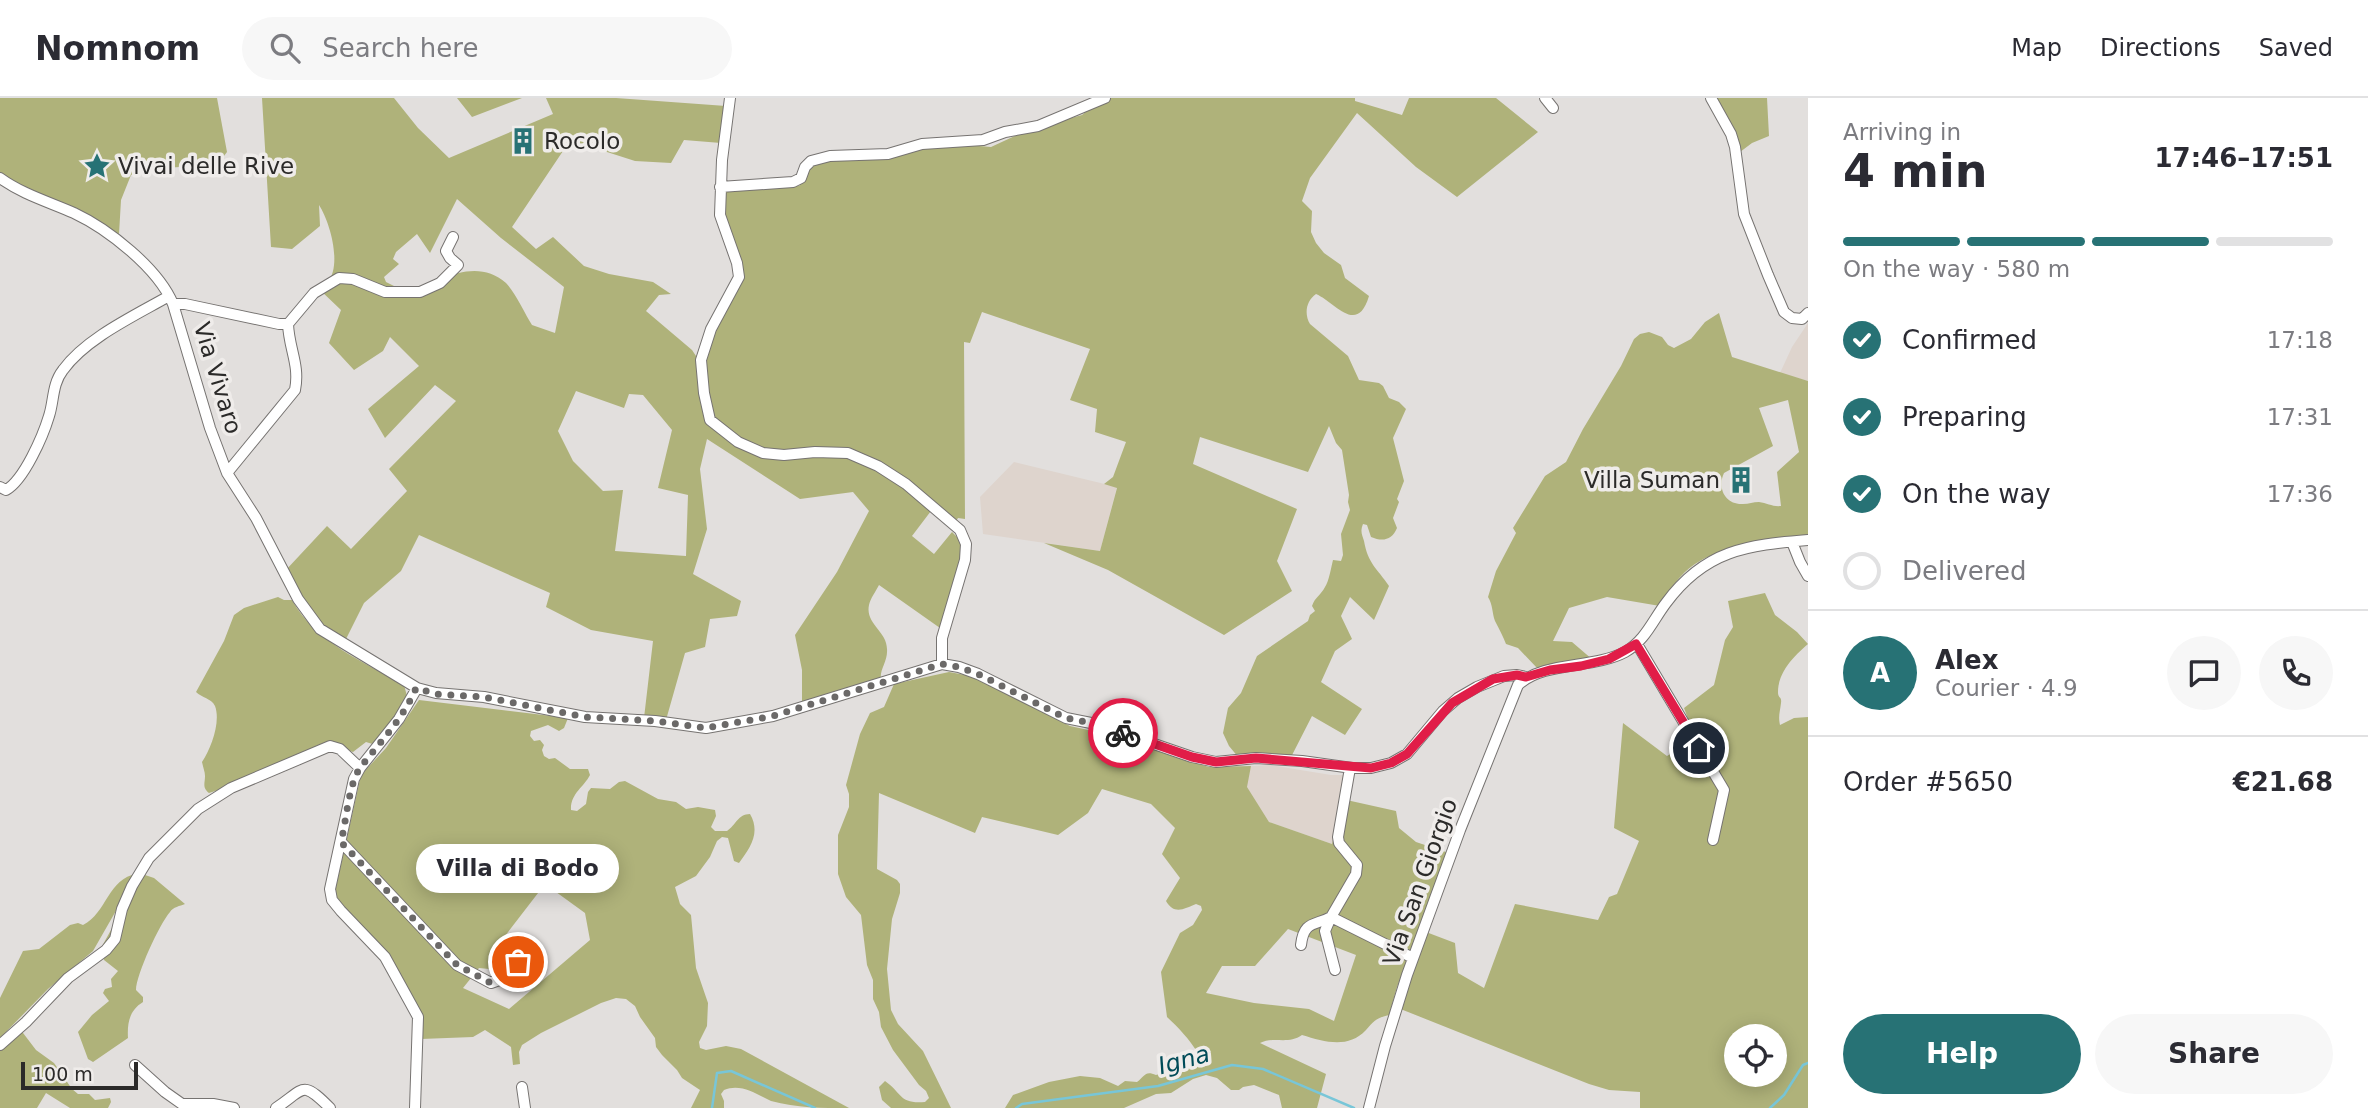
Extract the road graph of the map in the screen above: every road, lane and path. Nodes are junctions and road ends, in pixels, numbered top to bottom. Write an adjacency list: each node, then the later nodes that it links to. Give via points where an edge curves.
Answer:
1 (730, 98): 7 (street)
2 (1105, 98): 7 (street, via 1038,126 983,140 922,144 888,154 830,156 811,161 793,182)
3 (1545, 98): 5 (street)
4 (1711, 98): 10 (street, via 1731,134 1744,214 1773,288 1784,312 1792,318 1802,319)
5 (1553, 108)
6 (0, 178): 9 (street, Via Vivaro, via 97,225 155,276)
7 (720, 187): 18 (street, via 720,215 738,277 701,360 710,420 738,442 763,453 848,453 878,466 960,530 966,544 965,560 942,638)
8 (453, 237): 11 (street, via 446,251 458,265 440,283 420,292 385,292 339,278 314,293)
9 (171, 300): 11 (street); 12 (street, Via Vivaro); 13 (street, via 123,322 62,370 50,414 26,467 13,486)
10 (1808, 313)
11 (288, 324): 12 (street, via 298,375 295,390)
12 (226, 472): 20 (street, Via Vivaro, via 320,629)
13 (0, 487)
14 (1808, 540): 15 (street)
15 (1792, 542): 16 (street); 17 (street, via 1744,548 1702,567 1677,589)
16 (1808, 576)
17 (1636, 644): 19 (street, via 1609,659); 23 (street, via 1724,790)
18 (942, 664): 20 (street, via 773,716 706,728 585,717); 22 (street, via 978,674 1066,718 1192,757 1216,762 1256,758 1302,761)
19 (1526, 677): 22 (street, via 1493,679 1458,698 1407,754 1391,763); 27 (street, Via San Giorgio, via 1512,697)
20 (416, 688): 21 (street, via 399,719)
21 (360, 768): 24 (street); 30 (street, via 340,749 320,748 231,788 198,809 149,858 132,886 115,939 106,950 68,978)
22 (1350, 768): 25 (street, via 1338,836 1357,865 1356,874)
23 (1713, 840)
24 (341, 842): 28 (street, via 457,965 491,983 505,978); 36 (street, via 330,889 332,900 385,957 418,1017)
25 (1331, 917): 26 (street, via 1309,925); 27 (street); 29 (street, via 1325,937)
26 (1301, 944)
27 (1413, 958): 38 (street, Via San Giorgio)
28 (518, 962)
29 (1335, 970)
30 (0, 1045)
31 (135, 1065): 33 (street, via 182,1104)
32 (522, 1087): 37 (street)
33 (234, 1108)
34 (276, 1108): 35 (street, via 305,1089)
35 (330, 1108)
36 (415, 1108)
37 (525, 1108)
38 (1369, 1108)

